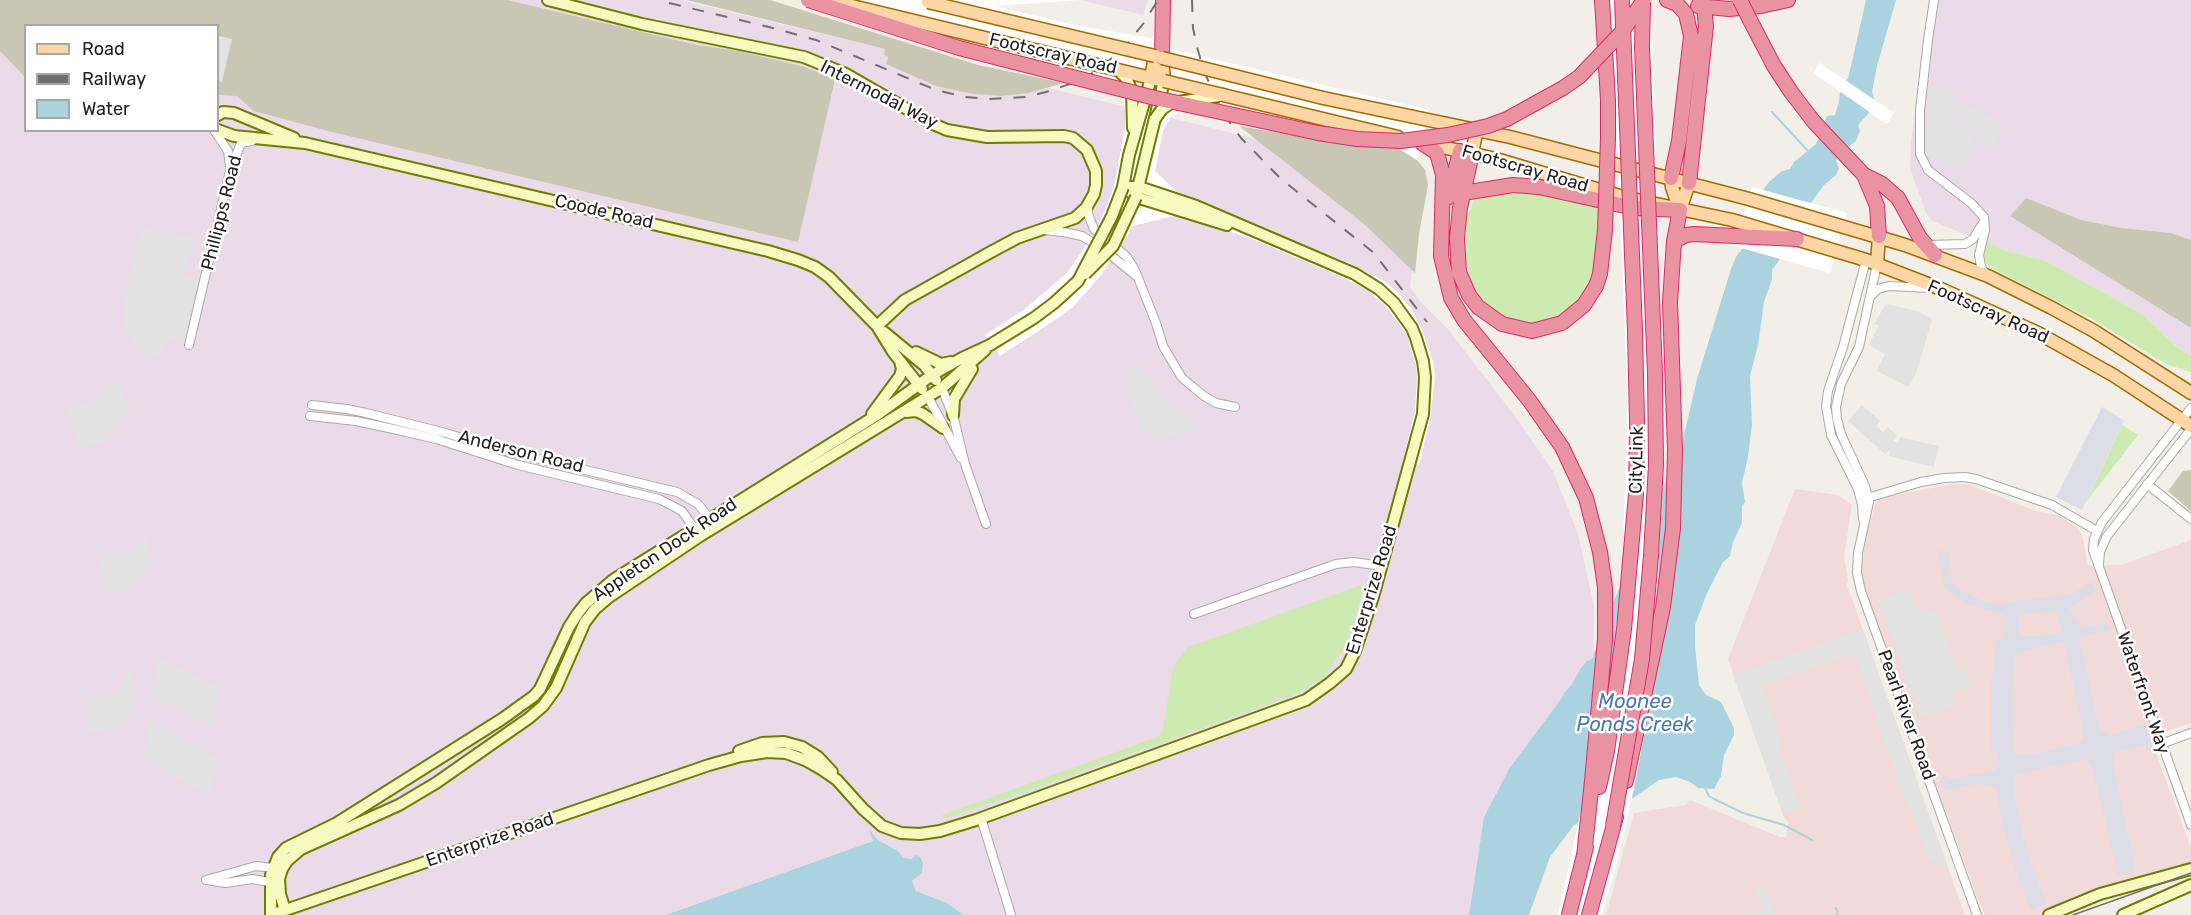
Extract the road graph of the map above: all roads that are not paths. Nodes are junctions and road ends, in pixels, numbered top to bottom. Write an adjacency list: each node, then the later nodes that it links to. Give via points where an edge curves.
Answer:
1 (548, 0): 36 (street, Intermodal Way, via 804,57 846,74 947,130 987,137 1072,138 1088,150 1096,171 1094,194)
2 (808, 0): 6 (highway, bridge, via 959,48 1155,99 1318,133 1401,141 1488,126 1563,88 1580,77 1621,33)
3 (1163, 0): 14 (highway)
4 (1602, 0): 35 (highway, bridge, via 1608,100 1604,251 1596,286 1584,305 1569,319 1532,331 1502,324 1478,307 1465,287 1459,265 1458,224)
5 (1622, 0): 93 (highway, CityLink, bridge, via 1637,410 1636,494 1617,683)
6 (1643, 0): 91 (highway, CityLink, bridge, via 1655,482 1642,658)
7 (1667, 0): 13 (highway); 31 (highway, via 1686,14 1691,36)
8 (1740, 0): 30 (highway, bridge, via 1791,92)
9 (1788, 0): 13 (highway, via 1729,9)
10 (1935, 0): 38 (street, via 1921,100 1920,154 1928,170 1977,208)
11 (830, 1): 15 (main road, Footscray Road, bridge)
12 (928, 2): 14 (main road, Footscray Road, bridge)
13 (1702, 3): 32 (highway, via 1705,36)
14 (1158, 57): 16 (main road, Appleton Dock Road); 17 (main road, Appleton Dock Road); 21 (main road, Footscray Road, bridge, via 1323,98)
15 (1118, 70): 16 (main road, Footscray Road); 26 (street, via 1132,91)
16 (1151, 78): 17 (main road, Footscray Road); 26 (street, Appleton Dock Road)
17 (1164, 81): 18 (main road, Footscray Road, bridge); 20 (street, Appleton Dock Road, bridge)
18 (1222, 95): 20 (street, bridge, via 1172,103); 27 (main road, Footscray Road, bridge)
19 (219, 115): 25 (street, Coode Road, via 227,111 238,114)
20 (1155, 119): 34 (street, Appleton Dock Road)
21 (1464, 127): 22 (main road, Footscray Road); 28 (main road)
22 (1477, 129): 28 (main road); 31 (main road, Footscray Road)
23 (219, 131): 25 (street, Coode Road)
24 (217, 132): 29 (street, via 228,151)
25 (305, 143): 29 (street, Phillipps Road, via 243,142); 54 (street, Coode Road, via 788,257 815,267 830,278)
26 (1132, 143): 33 (street, Appleton Dock Road)
27 (1422, 143): 28 (main road, Footscray Road); 39 (highway, via 1437,153 1442,165)
28 (1466, 152): 35 (highway); 37 (main road, Footscray Road); 39 (highway)
29 (230, 171): 56 (street, Phillipps Road)
30 (1864, 175): 42 (highway, via 1877,206); 46 (highway, via 1898,198)
31 (1671, 178): 32 (main road, Footscray Road); 37 (main road)
32 (1689, 183): 37 (main road); 42 (main road, Footscray Road)
33 (1123, 187): 34 (street, Enterprize Road); 50 (street, Appleton Dock Road, bridge, via 1113,216)
34 (1137, 192): 50 (street, Appleton Dock Road, bridge, via 1113,246); 82 (street, Enterprize Road, via 1271,237 1365,279 1394,303 1412,328 1424,361 1425,396)
35 (1463, 193): 37 (highway, via 1514,185 1634,208)
36 (1088, 204): 41 (street, via 1075,218); 51 (street, via 1094,229 1127,257)
37 (1680, 210): 40 (main road, Footscray Road); 44 (highway)
38 (1985, 220): 46 (street, via 1974,238 1965,244); 49 (street, via 1979,255)
39 (1442, 228): 93 (highway, via 1443,268 1451,298 1562,447 1591,513 1603,570 1606,609)
40 (1740, 229): 43 (highway); 44 (highway, via 1690,234)
41 (1040, 230): 51 (street, via 1074,234 1093,242 1123,263); 54 (street, via 989,253 905,300)
42 (1879, 236): 45 (main road, Footscray Road); 48 (main road)
43 (1797, 238): 48 (main road, Footscray Road)
44 (1674, 241): 91 (highway, bridge, via 1670,302 1675,494 1668,572 1636,744)
45 (1905, 244): 46 (street); 47 (main road, Footscray Road)
46 (1925, 245): 47 (highway)
47 (1935, 255): 49 (main road, Footscray Road)
48 (1871, 262): 52 (main road, Footscray Road); 53 (street, Pearl River Road); 76 (street, via 1829,386 1826,406 1833,441)
49 (1988, 276): 63 (main road, Footscray Road, via 2094,331)
50 (1078, 280): 57 (street, Appleton Dock Road, via 1045,310)
51 (1142, 283): 66 (street, via 1163,346 1182,378 1216,403)
52 (1941, 289): 53 (street, via 1889,286 1875,291); 71 (main road, Footscray Road, via 2038,333)
53 (1870, 298): 76 (street, Pearl River Road, via 1859,347 1839,392 1836,413 1840,434 1863,481)
54 (878, 327): 55 (street, Coode Road); 58 (street, Coode Road)
55 (892, 338): 59 (street, via 935,362); 60 (street, Coode Road)
56 (189, 345)
57 (989, 346): 59 (street, Appleton Dock Road); 62 (street, Appleton Dock Road); 69 (street, via 954,399)
58 (900, 361): 61 (street, Coode Road); 72 (street, via 900,376)
59 (955, 361): 60 (street, Appleton Dock Road)
60 (933, 375): 61 (street, Appleton Dock Road); 62 (street, Coode Road)
61 (918, 385): 64 (street, Coode Road); 72 (street, Appleton Dock Road)
62 (942, 388): 64 (street, Appleton Dock Road); 69 (street, Coode Road)
63 (2191, 393)
64 (928, 397): 68 (street, Appleton Dock Road); 73 (street, Coode Road)
65 (312, 405): 78 (street, Anderson Road, via 377,416 677,492 698,504)
66 (1235, 407)
67 (2191, 408): 71 (street, Waterfront Way)
68 (902, 414): 73 (street, via 916,411); 78 (street, Appleton Dock Road)
69 (953, 415): 74 (street, Coode Road)
70 (310, 416): 81 (street, Anderson Road, via 398,430 518,465 639,493 681,511)
71 (2188, 424): 75 (street, Waterfront Way); 80 (street, Waterfront Way)
72 (861, 425): 78 (street, Appleton Dock Road)
73 (943, 428): 74 (street, Coode Road)
74 (965, 464): 79 (street, Coode Road)
75 (2147, 484): 77 (street); 83 (street, Waterfront Way, via 2104,540)
76 (1865, 499): 80 (street, via 1932,480 1972,478 2052,505); 98 (street, Pearl River Road, via 1868,511 1857,565 1859,582)
77 (2191, 519)
78 (712, 523): 81 (street, Appleton Dock Road)
79 (986, 524)
80 (2097, 531): 83 (street, Waterfront Way, via 2093,550)
81 (697, 532): 87 (street, Appleton Dock Road, via 595,609 577,638 556,688 543,705); 88 (street, Appleton Dock Road, via 613,580 586,603 569,627 534,696)
82 (1382, 566): 84 (street, via 1336,564); 89 (street, Enterprize Road, via 1346,669 1306,700)
83 (2099, 569): 86 (street, Waterfront Way)
84 (1194, 614)
85 (2191, 733): 86 (street)
86 (2161, 744): 90 (street, Waterfront Way)
87 (484, 748): 88 (street, via 413,789 401,790); 99 (street, Appleton Dock Road, via 399,805 293,855 279,879)
88 (396, 786): 94 (street, Appleton Dock Road, via 337,823 286,848)
89 (981, 818): 99 (street, Enterprize Road, via 940,831 901,832 882,826 837,780 805,760 767,752 709,765); 101 (street)
90 (2189, 821): 92 (street, Waterfront Way)
91 (1613, 826): 103 (highway, CityLink)
92 (2191, 833)
93 (1584, 856): 102 (highway, CityLink)
94 (273, 868): 96 (street, Appleton Dock Road); 96 (street, via 256,866 206,880)
95 (2191, 869): 106 (street, via 2109,892)
96 (270, 882): 100 (street, Appleton Dock Road)
97 (2191, 885): 107 (street)
98 (1972, 898): 104 (street, Pearl River Road); 105 (street, Pearl River Road)
99 (285, 910): 100 (street, Enterprize Road)
100 (271, 915)
101 (1011, 915)
102 (1569, 915)
103 (1589, 915)
104 (1977, 915)
105 (1984, 915)
106 (2049, 915)
107 (2123, 915)

